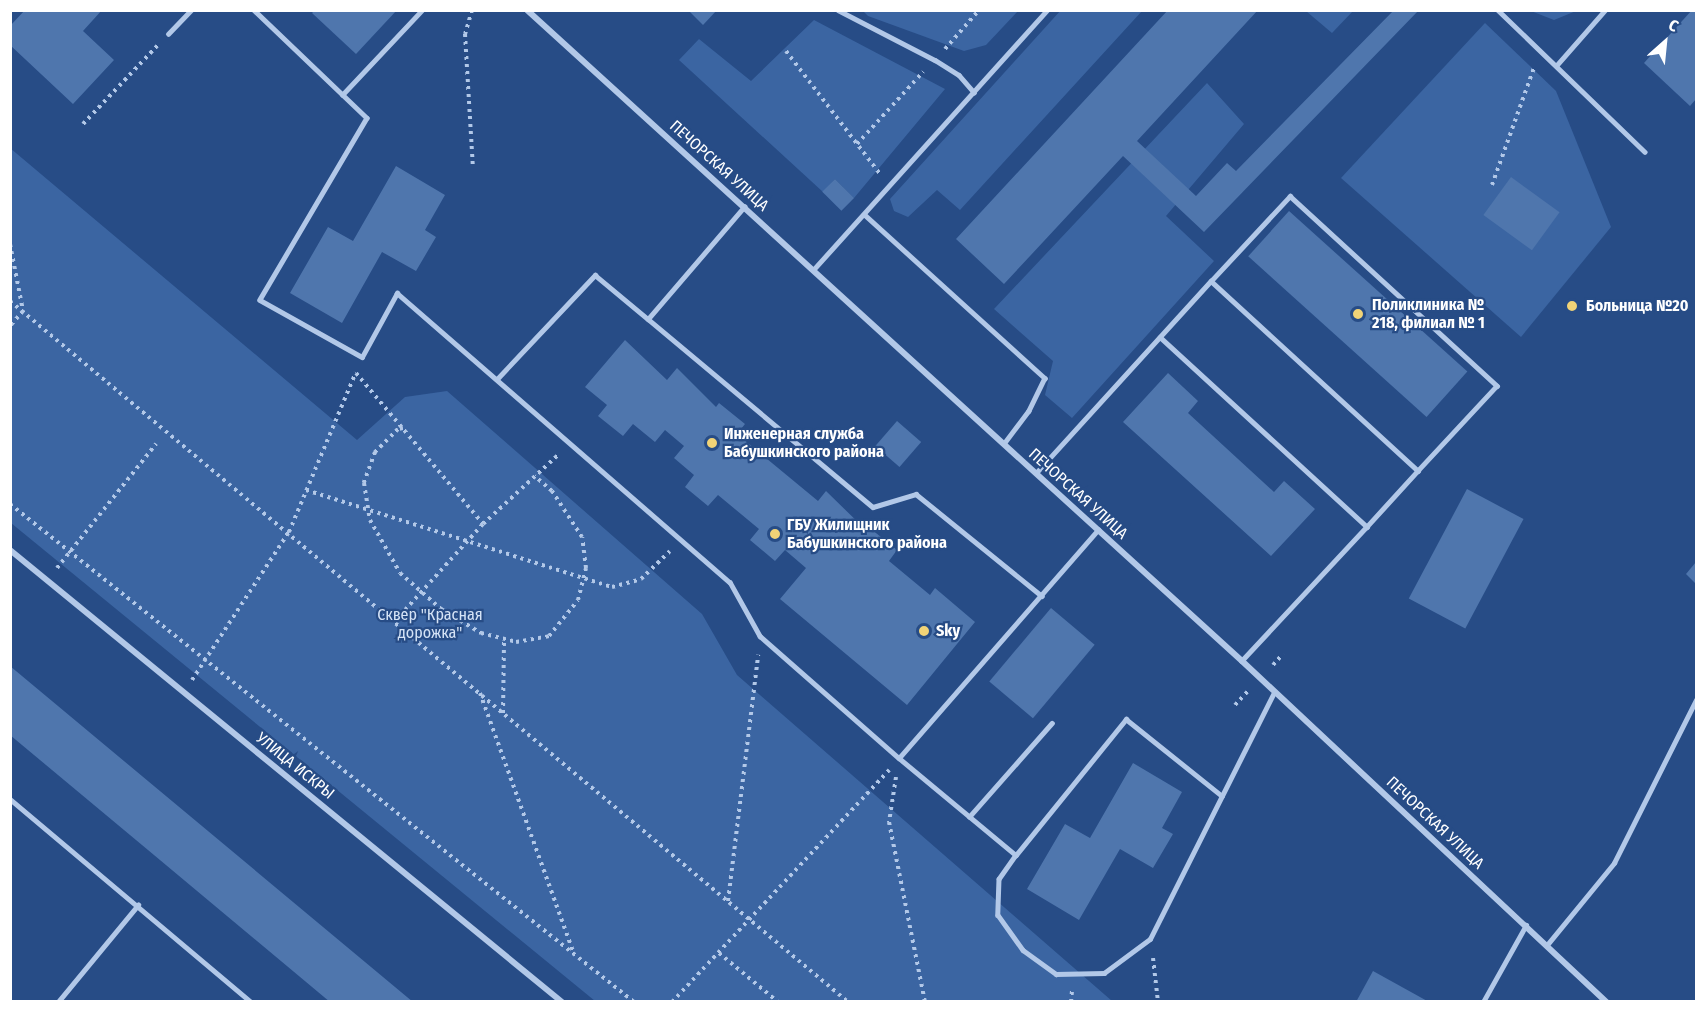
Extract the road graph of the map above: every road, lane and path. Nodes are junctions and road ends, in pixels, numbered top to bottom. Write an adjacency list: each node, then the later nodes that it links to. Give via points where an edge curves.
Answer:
1 (191, 10): 11 (lane)
2 (254, 10): 17 (lane)
3 (422, 10): 17 (lane)
4 (471, 10): 21 (path, via 465,34)
5 (527, 10): 24 (street, ПЕЧОРСКАЯ УЛИЦА)
6 (838, 10): 14 (lane)
7 (979, 10): 14 (path)
8 (1047, 10): 16 (lane)
9 (1498, 10): 13 (lane)
10 (1605, 10): 15 (lane)
11 (168, 34): 18 (path)
12 (786, 51): 19 (path)
13 (1540, 51): 15 (lane); 22 (path)
14 (935, 60): 16 (lane, via 959,75); 19 (path)
15 (1556, 66): 20 (lane)
16 (974, 92): 23 (lane)
17 (342, 95): 34 (lane, via 367,118 260,300)
18 (82, 124)
19 (857, 144): 23 (path)
20 (1644, 152)
21 (473, 167)
22 (1492, 185)
23 (889, 187): 25 (lane)
24 (744, 207): 27 (street, ПЕЧОРСКАЯ УЛИЦА); 31 (lane)
25 (865, 215): 27 (lane); 40 (lane, via 1045,378 1029,411)
26 (10, 244): 30 (path)
27 (814, 269): 40 (street, ПЕЧОРСКАЯ УЛИЦА)
28 (1211, 281): 33 (lane); 41 (lane); 41 (lane, via 1290,196 1454,346 1497,386)
29 (10, 301): 30 (path)
30 (23, 311): 32 (path); 50 (path)
31 (648, 319): 36 (lane, via 595,275); 58 (lane, via 873,507 916,494)
32 (10, 326)
33 (1160, 337): 42 (lane); 48 (lane)
34 (362, 357): 35 (path); 36 (lane, via 397,293)
35 (356, 372): 37 (path); 44 (path)
36 (497, 379): 38 (lane)
37 (403, 429): 46 (path, via 398,429 375,452 364,483); 47 (path)
38 (570, 443): 43 (path); 51 (lane)
39 (156, 444): 54 (path)
40 (1004, 444): 42 (street, ПЕЧОРСКАЯ УЛИЦА)
41 (1418, 471): 48 (lane)
42 (1036, 473): 49 (street, ПЕЧОРСКАЯ УЛИЦА)
43 (535, 476): 47 (path); 55 (path, via 552,492 582,537)
44 (306, 490): 46 (path); 50 (path)
45 (10, 504): 54 (path)
46 (368, 510): 52 (path); 57 (path, via 400,573)
47 (483, 524): 52 (path)
48 (1367, 527): 63 (lane)
49 (1098, 530): 58 (lane); 63 (street, ПЕЧОРСКАЯ УЛИЦА)
50 (289, 532): 59 (path); 62 (path)
51 (682, 540): 55 (path, via 641,579 612,587); 60 (lane, via 730,582)
52 (467, 541): 55 (path); 57 (path)
53 (10, 550): 56 (street, УЛИЦА ИСКРЫ)
54 (71, 552): 56 (path); 62 (path)
55 (583, 578): 61 (path, via 578,600 549,636 516,642)
56 (47, 581): 65 (street, УЛИЦА ИСКРЫ)
57 (421, 593): 59 (path); 61 (path, via 481,633)
58 (1042, 596): 70 (lane)
59 (395, 621): 66 (path)
60 (760, 636): 70 (lane); 75 (path)
61 (504, 639): 68 (path)
62 (206, 659): 65 (path); 82 (path)
63 (1242, 661): 64 (street, ПЕЧОРСКАЯ УЛИЦА)
64 (1274, 692): 71 (lane); 78 (street, ПЕЧОРСКАЯ УЛИЦА)
65 (183, 693): 86 (street, УЛИЦА ИСКРЫ)
66 (480, 693): 68 (path); 82 (path)
67 (1696, 700): 80 (lane, via 1614,863)
68 (503, 713): 75 (path)
69 (1052, 723): 73 (lane)
70 (899, 758): 73 (lane); 77 (path); 90 (path, via 889,822)
71 (1222, 796): 74 (lane, via 1126,719); 79 (lane)
72 (10, 799): 76 (lane)
73 (969, 817): 74 (lane)
74 (1016, 855): 79 (lane, via 999,879 998,915 1023,950 1056,974 1104,973)
75 (728, 902): 77 (path)
76 (138, 905): 84 (lane); 85 (lane)
77 (752, 919): 81 (path); 89 (path)
78 (1526, 926): 80 (street, ПЕЧОРСКАЯ УЛИЦА); 92 (lane)
79 (1150, 939): 91 (path)
80 (1547, 945): 93 (street, ПЕЧОРСКАЯ УЛИЦА)
81 (719, 953): 83 (path); 88 (path)
82 (574, 954): 87 (path)
83 (777, 1001)
84 (58, 1002)
85 (251, 1002)
86 (562, 1002)
87 (634, 1002)
88 (672, 1002)
89 (848, 1002)
90 (925, 1002)
91 (1158, 1002)
92 (1483, 1002)
93 (1606, 1002)

